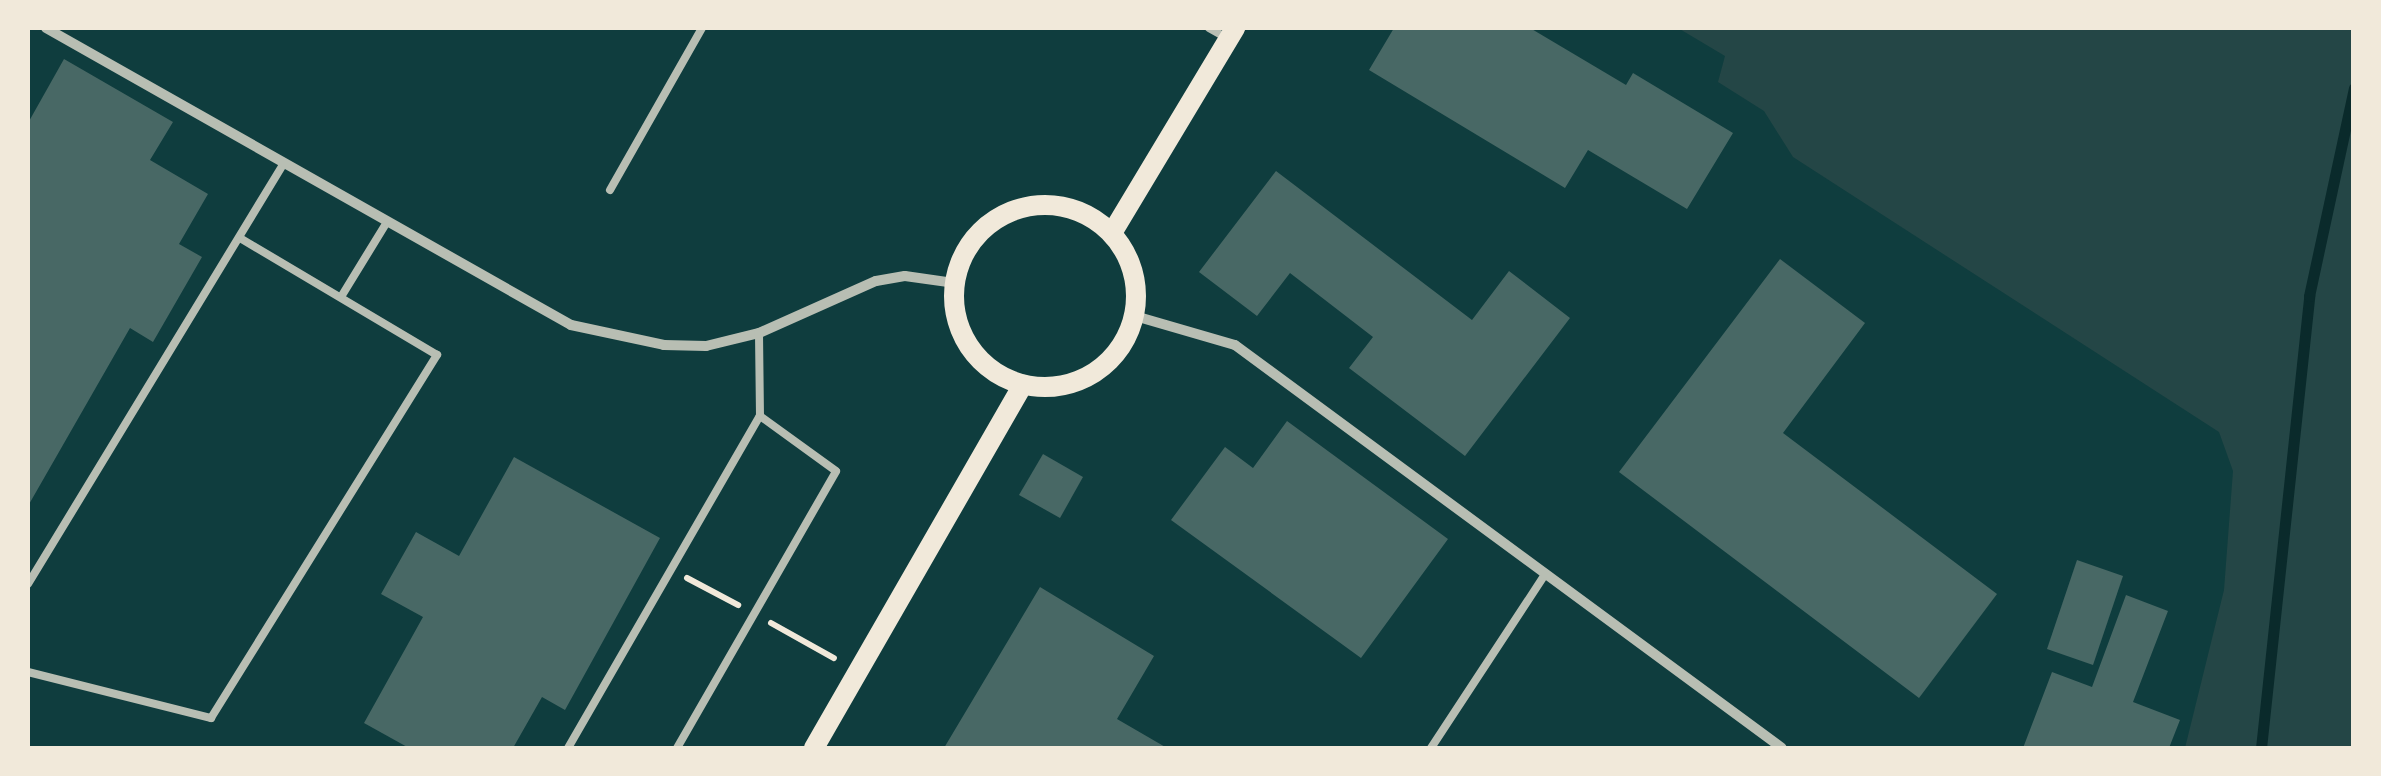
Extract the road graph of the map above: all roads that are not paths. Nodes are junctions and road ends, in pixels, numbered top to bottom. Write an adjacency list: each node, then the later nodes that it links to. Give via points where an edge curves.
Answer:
1 (46, 28): 5 (street)
2 (702, 28): 6 (lane)
3 (1209, 28): 4 (lane)
4 (1232, 33): 8 (main road)
5 (283, 164): 7 (street); 9 (lane)
6 (610, 190)
7 (387, 222): 11 (lane); 13 (street, via 572,325 664,346 706,346)
8 (1112, 234): 10 (main road, via 1061,206 1004,214 963,255); 12 (main road, via 1135,280)
9 (240, 238): 11 (lane); 17 (lane)
10 (954, 283): 13 (street, via 905,276 876,281); 14 (main road, via 954,310 970,347 998,375)
11 (340, 298): 18 (lane, via 437,354 211,718)
12 (1135, 316): 14 (main road, via 1116,353 1097,371 1074,383); 16 (street, via 1236,345)
13 (759, 333): 15 (lane)
14 (1023, 385): 21 (main road)
15 (760, 416): 19 (lane); 20 (lane, via 836,471)
16 (1546, 573): 22 (lane); 23 (street)
17 (28, 584)
18 (28, 672)
19 (568, 748)
20 (677, 748)
21 (814, 748)
22 (1431, 748)
23 (1782, 748)

